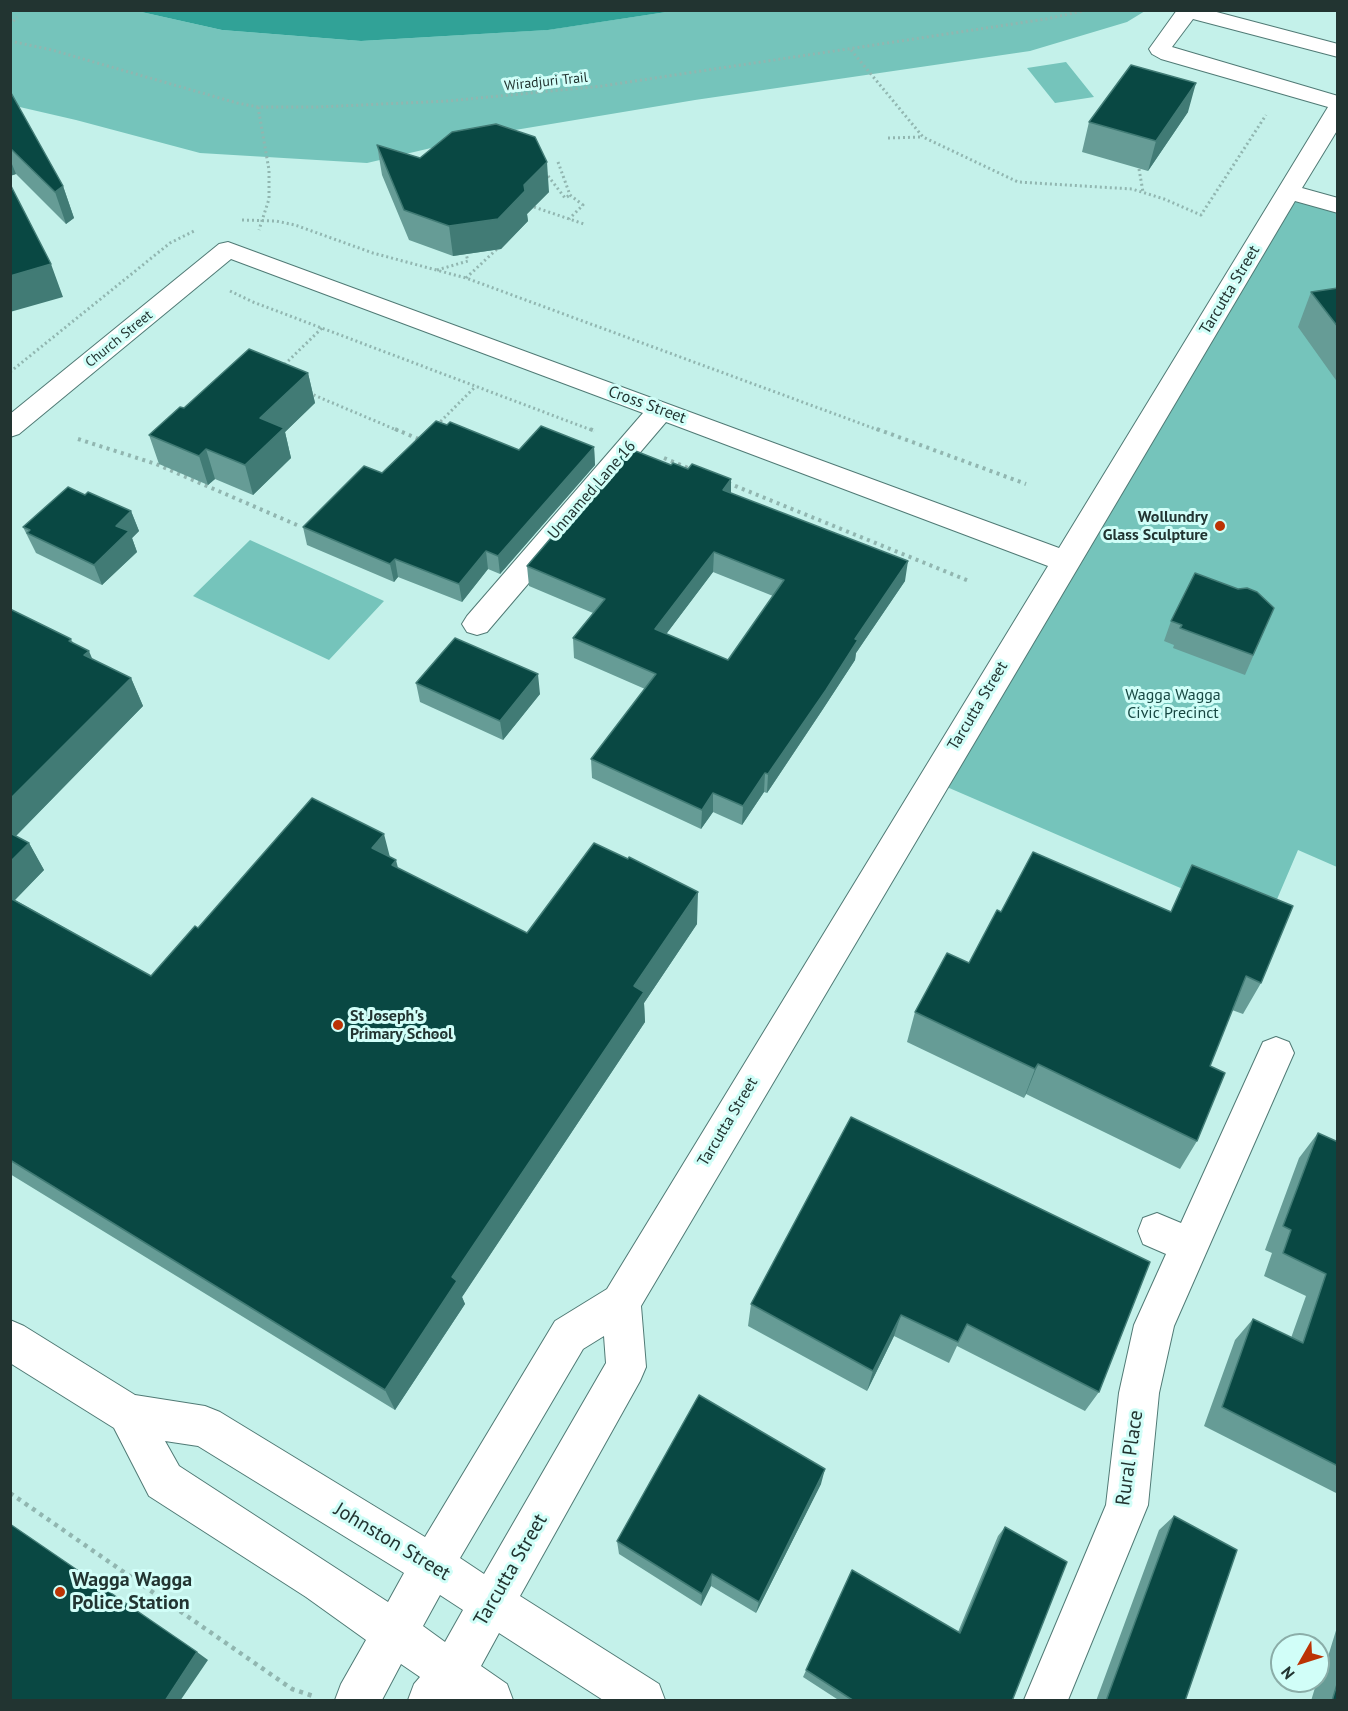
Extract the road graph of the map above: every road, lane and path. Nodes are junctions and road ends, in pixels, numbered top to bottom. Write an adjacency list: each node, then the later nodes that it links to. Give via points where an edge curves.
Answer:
1 (1088, 10): 5 (path, Wiradjuri Trail)
2 (17, 17): 3 (path)
3 (10, 25)
4 (10, 41): 8 (path, Wiradjuri Trail)
5 (850, 50): 8 (path, Wiradjuri Trail, via 507,97); 10 (path)
6 (1338, 51): 7 (street, via 1190,12 1160,49)
7 (1338, 103)
8 (258, 107): 24 (path, via 269,170 269,199 261,225)
9 (1338, 109): 16 (street, Tarcutta Street)
10 (922, 137): 11 (path); 15 (path, via 1018,182)
11 (888, 138)
12 (558, 162): 17 (path)
13 (1139, 169): 15 (path)
14 (539, 170): 17 (path, via 548,175 565,198)
15 (1143, 192): 20 (path)
16 (1289, 192): 18 (street); 45 (street, Tarcutta Street)
17 (570, 195): 21 (path, via 583,205)
18 (1338, 206)
19 (534, 207): 21 (path)
20 (1202, 215)
21 (569, 219): 22 (path)
22 (584, 224)
23 (497, 249): 28 (path)
24 (236, 252): 27 (street, Church Street); 33 (street, Cross Street)
25 (466, 254): 26 (path, via 468,261)
26 (436, 270)
27 (195, 277): 29 (path); 34 (street, Church Street)
28 (466, 278)
29 (322, 328): 30 (path); 31 (path)
30 (274, 375)
31 (476, 385): 36 (path); 38 (path)
32 (304, 391): 36 (path)
33 (661, 411): 38 (street, Unnamed Lane 16); 45 (street, Cross Street)
34 (10, 428)
35 (78, 439): 41 (path)
36 (421, 440): 37 (path); 39 (path)
37 (427, 442)
38 (630, 445): 42 (path); 47 (street, Unnamed Lane 16)
39 (414, 448)
40 (164, 456): 41 (path)
41 (156, 464): 44 (path)
42 (696, 471)
43 (718, 480): 46 (path)
44 (297, 525)
45 (1066, 561): 49 (street, Tarcutta Street)
46 (969, 581)
47 (477, 624)
48 (1276, 1053): 60 (street, Rural Place, via 1174,1238 1139,1393 1127,1505)
49 (621, 1303): 53 (street, Tarcutta Street, via 569,1335); 54 (street, Tarcutta Street, via 626,1367)
50 (10, 1340): 51 (street, Johnston Street)
51 (128, 1414): 53 (street, Johnston Street, via 204,1427); 55 (street, Johnston Street, via 164,1481)
52 (10, 1493): 57 (path, via 292,1689)
53 (433, 1566): 54 (street, Johnston Street); 55 (street, Tarcutta Street)
54 (492, 1605): 56 (street, Tarcutta Street); 59 (street, Johnston Street)
55 (395, 1632): 56 (street, Johnston Street); 57 (street, Tarcutta Street)
56 (441, 1687): 58 (street, Johnston Street)
57 (338, 1699)
58 (491, 1701)
59 (643, 1701)
60 (1046, 1701)

